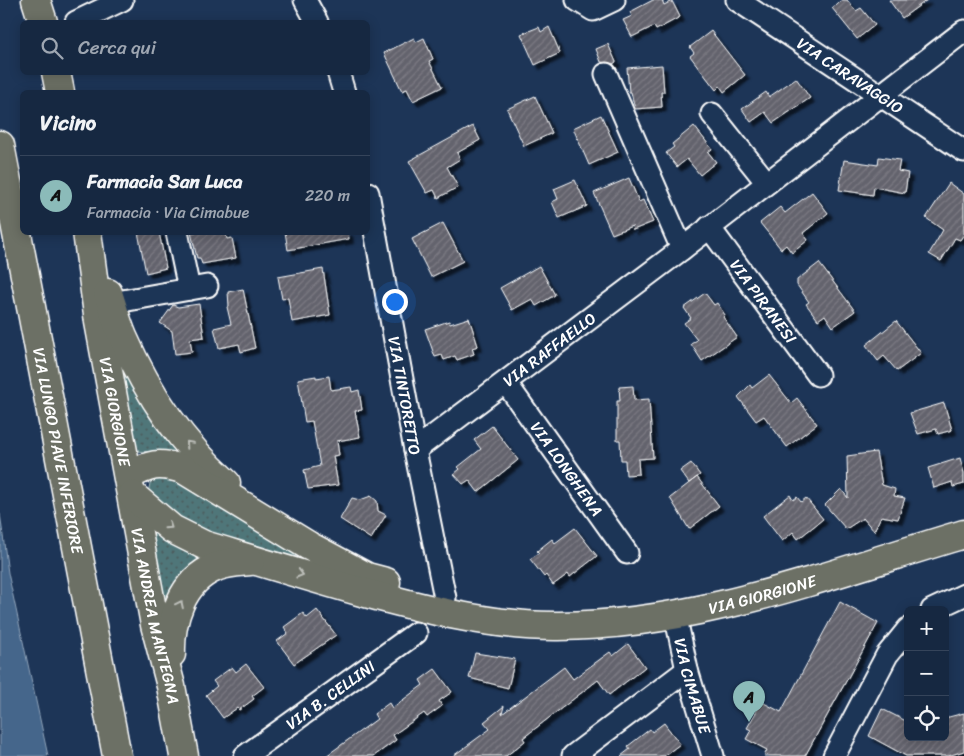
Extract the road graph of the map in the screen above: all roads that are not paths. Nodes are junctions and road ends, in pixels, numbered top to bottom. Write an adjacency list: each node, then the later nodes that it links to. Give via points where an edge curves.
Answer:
1 (36, 0): 7 (main road)
2 (122, 0): 8 (street)
3 (305, 0): 9 (street)
4 (577, 0): 5 (street, via 593,10)
5 (614, 0)
6 (737, 0): 16 (street, VIA CARAVAGGIO)
7 (42, 20)
8 (80, 20)
9 (316, 20)
10 (964, 31): 16 (street, VIA RAFFAELLO)
11 (606, 74): 25 (street)
12 (57, 75): 14 (main road)
13 (339, 75): 15 (street)
14 (60, 90)
15 (343, 90)
16 (880, 96): 19 (street, VIA CARAVAGGIO); 20 (street, VIA RAFFAELLO)
17 (712, 114): 20 (street)
18 (0, 145): 44 (main road, VIA LUNGO PIAVE INFERIORE)
19 (964, 151)
20 (766, 183): 22 (street, VIA RAFFAELLO)
21 (370, 204): 29 (street, VIA TINTORETTO)
22 (709, 227): 25 (street, VIA RAFFAELLO); 27 (street, VIA PIRANESI)
23 (178, 235): 26 (street, via 198,287)
24 (88, 238): 26 (main road, VIA GIORGIONE); 30 (main road, VIA GIORGIONE, via 99,322)
25 (682, 249): 28 (street, VIA RAFFAELLO)
26 (111, 303): 31 (main road, VIA GIORGIONE, one-way to 26, via 210,469 172,424 146,385)
27 (818, 375)
28 (506, 383): 29 (street, VIA RAFFAELLO); 33 (street, VIA LONGHENA)
29 (414, 450): 36 (street, VIA TINTORETTO)
30 (130, 485): 31 (main road, VIA GIORGIONE, via 150,465 166,464 183,469); 34 (main road, VIA GIORGIONE, one-way to 34, via 172,529 204,545); 43 (main road, VIA ANDREA MANTEGNA, via 155,625)
31 (275, 525): 36 (main road, VIA GIORGIONE, via 367,577)
32 (964, 534): 38 (main road, VIA GIORGIONE, via 728,604)
33 (627, 553)
34 (253, 560): 39 (main road, VIA GIORGIONE, one-way to 39, via 444,614); 43 (main road, VIA GIORGIONE, one-way to 34, via 170,644 173,619 180,601 213,568)
35 (964, 594): 37 (street)
36 (445, 598): 39 (main road, VIA GIORGIONE)
37 (940, 606)
38 (675, 614): 39 (main road, VIA GIORGIONE, via 615,624); 42 (street, VIA CIMABUE)
39 (554, 626)
40 (416, 633): 46 (street, VIA B. CELLINI)
41 (904, 634): 49 (street, via 887,655)
42 (687, 670): 47 (street); 48 (street, VIA CIMABUE)
43 (171, 686): 45 (main road, VIA ANDREA MANTEGNA)
44 (118, 756)
45 (184, 756)
46 (245, 756)
47 (573, 756)
48 (713, 756)
49 (834, 756)

